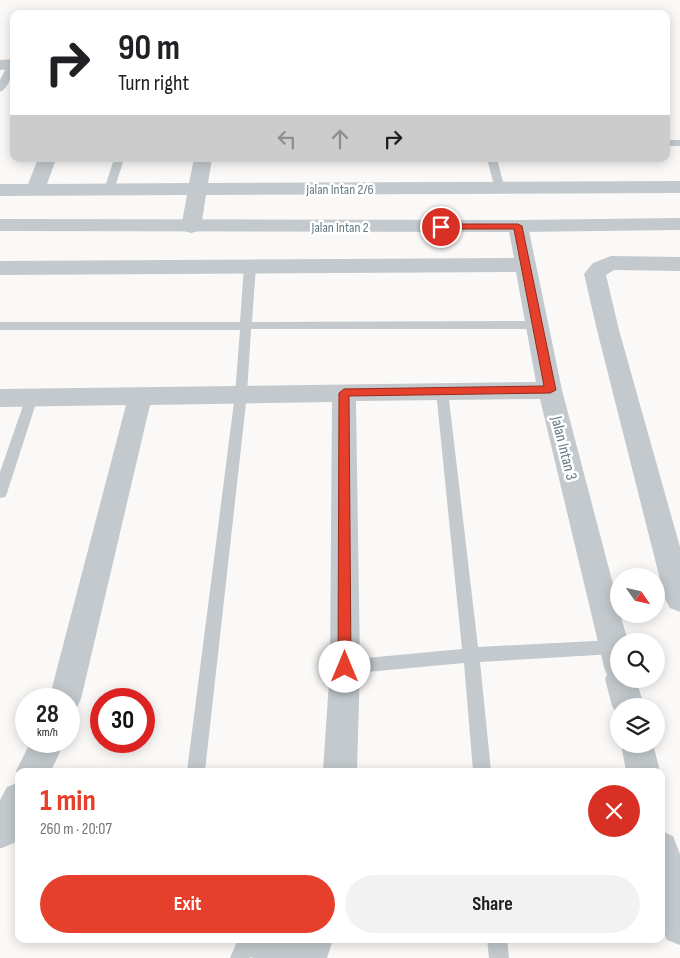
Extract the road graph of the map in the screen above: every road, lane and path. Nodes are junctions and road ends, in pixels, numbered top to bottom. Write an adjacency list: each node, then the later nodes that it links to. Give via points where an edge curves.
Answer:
1 (9, 64): 2 (lane)
2 (0, 89)
3 (46, 162): 11 (street)
4 (118, 162): 12 (lane)
5 (202, 162): 8 (street)
6 (493, 162): 9 (lane)
7 (680, 187): 9 (street, Jalan Intan 2/6)
8 (197, 189): 9 (street, Jalan Intan 2/6); 12 (street, Jalan Intan 2/6); 16 (street)
9 (500, 189)
10 (0, 190): 11 (street, Jalan Intan 2/6)
11 (35, 190): 12 (street, Jalan Intan 2/6)
12 (109, 190)
13 (680, 224): 15 (street, Jalan Intan 2)
14 (0, 226): 16 (street, Jalan Intan 2)
15 (518, 226): 16 (street, Jalan Intan 2); 18 (street, Jalan Intan 3)
16 (191, 227)
17 (680, 264): 32 (street, via 611,263 595,274 606,321)
18 (524, 265): 19 (street); 22 (street, Jalan Intan 3)
19 (250, 266): 20 (street); 21 (lane)
20 (0, 268)
21 (244, 325): 22 (lane); 23 (lane); 27 (lane)
22 (537, 325): 24 (street, Jalan Intan 3)
23 (0, 326)
24 (550, 390): 25 (street); 34 (street, Jalan Intan 3)
25 (442, 391): 26 (street); 35 (lane)
26 (344, 393): 27 (street); 37 (street)
27 (241, 394): 28 (street); 42 (lane)
28 (140, 396): 29 (street); 38 (street)
29 (32, 397): 30 (street); 31 (lane)
30 (0, 398)
31 (0, 493)
32 (672, 540): 33 (street)
33 (680, 599)
34 (610, 634)
35 (471, 655): 36 (lane); 37 (lane); 44 (lane)
36 (610, 658)
37 (345, 667): 43 (street)
38 (68, 688)
39 (43, 753): 41 (street)
40 (639, 753): 45 (street)
41 (35, 768)
42 (196, 768)
43 (340, 768)
44 (482, 768)
45 (642, 768)
46 (15, 810): 47 (street)
47 (7, 833)
48 (665, 865): 49 (street)
49 (680, 927)
50 (246, 943): 54 (lane)
51 (262, 943): 55 (street)
52 (313, 943): 56 (street)
53 (497, 943): 57 (lane)
54 (240, 958)
55 (295, 958)
56 (308, 958)
57 (499, 958)

